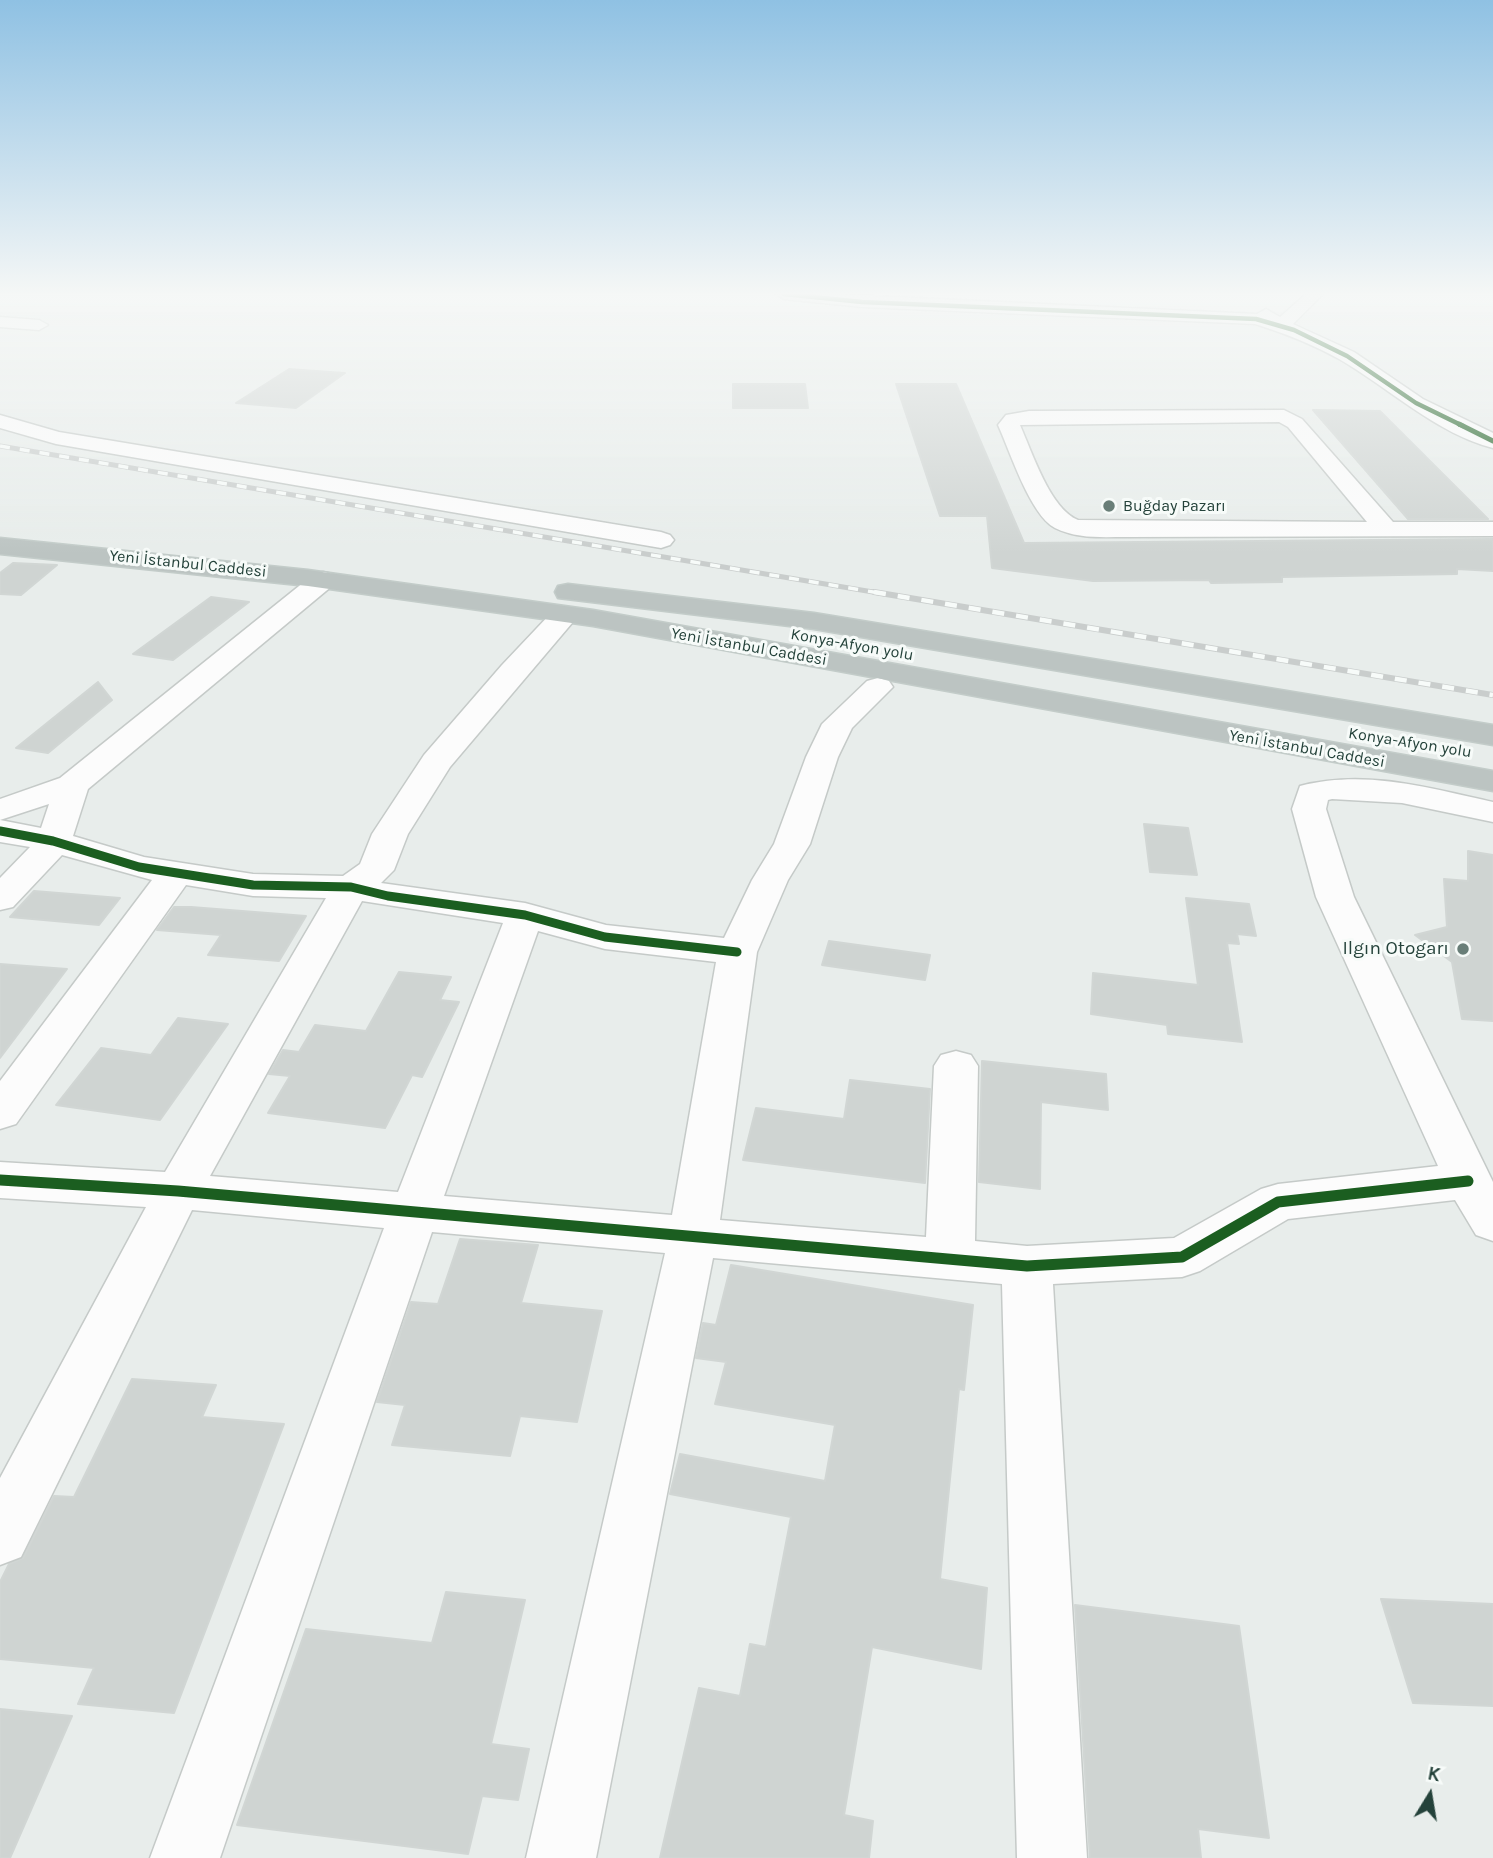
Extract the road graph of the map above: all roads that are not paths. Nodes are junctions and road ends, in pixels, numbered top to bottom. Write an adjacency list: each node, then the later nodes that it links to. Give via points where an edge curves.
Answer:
1 (1383, 381): 3 (street, via 1416,403)
2 (0, 421): 7 (street, via 56,438)
3 (1493, 441)
4 (0, 527): 10 (highway, Konya-Afyon yolu, via 223,549)
5 (1386, 529): 5 (street, via 1125,530 1060,522 1049,509 1009,425 1013,419 1028,416 1284,416); 6 (street)
6 (1493, 529)
7 (661, 540)
8 (0, 546): 9 (highway, Yeni İstanbul Caddesi)
9 (323, 580): 11 (highway, Yeni İstanbul Caddesi); 18 (street)
10 (519, 589): 12 (highway, Konya-Afyon yolu); 14 (highway, via 613,595 814,621)
11 (564, 616): 12 (highway, Yeni İstanbul Caddesi); 13 (highway, via 582,625); 25 (street, via 436,762 390,834 376,870)
12 (980, 679): 15 (highway, Konya-Afyon yolu); 17 (highway, Yeni İstanbul Caddesi)
13 (878, 687): 16 (highway); 28 (street, via 838,724 792,844)
14 (1493, 735)
15 (1493, 757)
16 (1315, 781): 19 (highway); 21 (street, via 1327,788 1379,790); 32 (street, via 1309,809 1335,897)
17 (1493, 781)
18 (72, 785): 20 (street); 23 (street)
19 (1493, 803)
20 (0, 810)
21 (1493, 812)
22 (0, 831): 23 (street)
23 (53, 841): 24 (street, via 139,867); 26 (street)
24 (177, 872): 25 (street, via 253,885); 30 (street)
25 (351, 887): 27 (street); 33 (street)
26 (0, 899)
27 (525, 915): 28 (street, via 605,937); 34 (street)
28 (737, 952): 36 (street)
29 (956, 1066): 37 (street)
30 (0, 1113)
31 (0, 1180): 33 (street)
32 (1468, 1181): 35 (street); 38 (street, via 1278,1202 1182,1257)
33 (178, 1191): 34 (street); 39 (street)
34 (414, 1213): 36 (street); 40 (street)
35 (1493, 1222)
36 (693, 1236): 37 (street); 41 (street)
37 (950, 1258): 38 (street)
38 (1027, 1266): 42 (street)
39 (0, 1537)
40 (185, 1858)
41 (561, 1858)
42 (1052, 1858)

